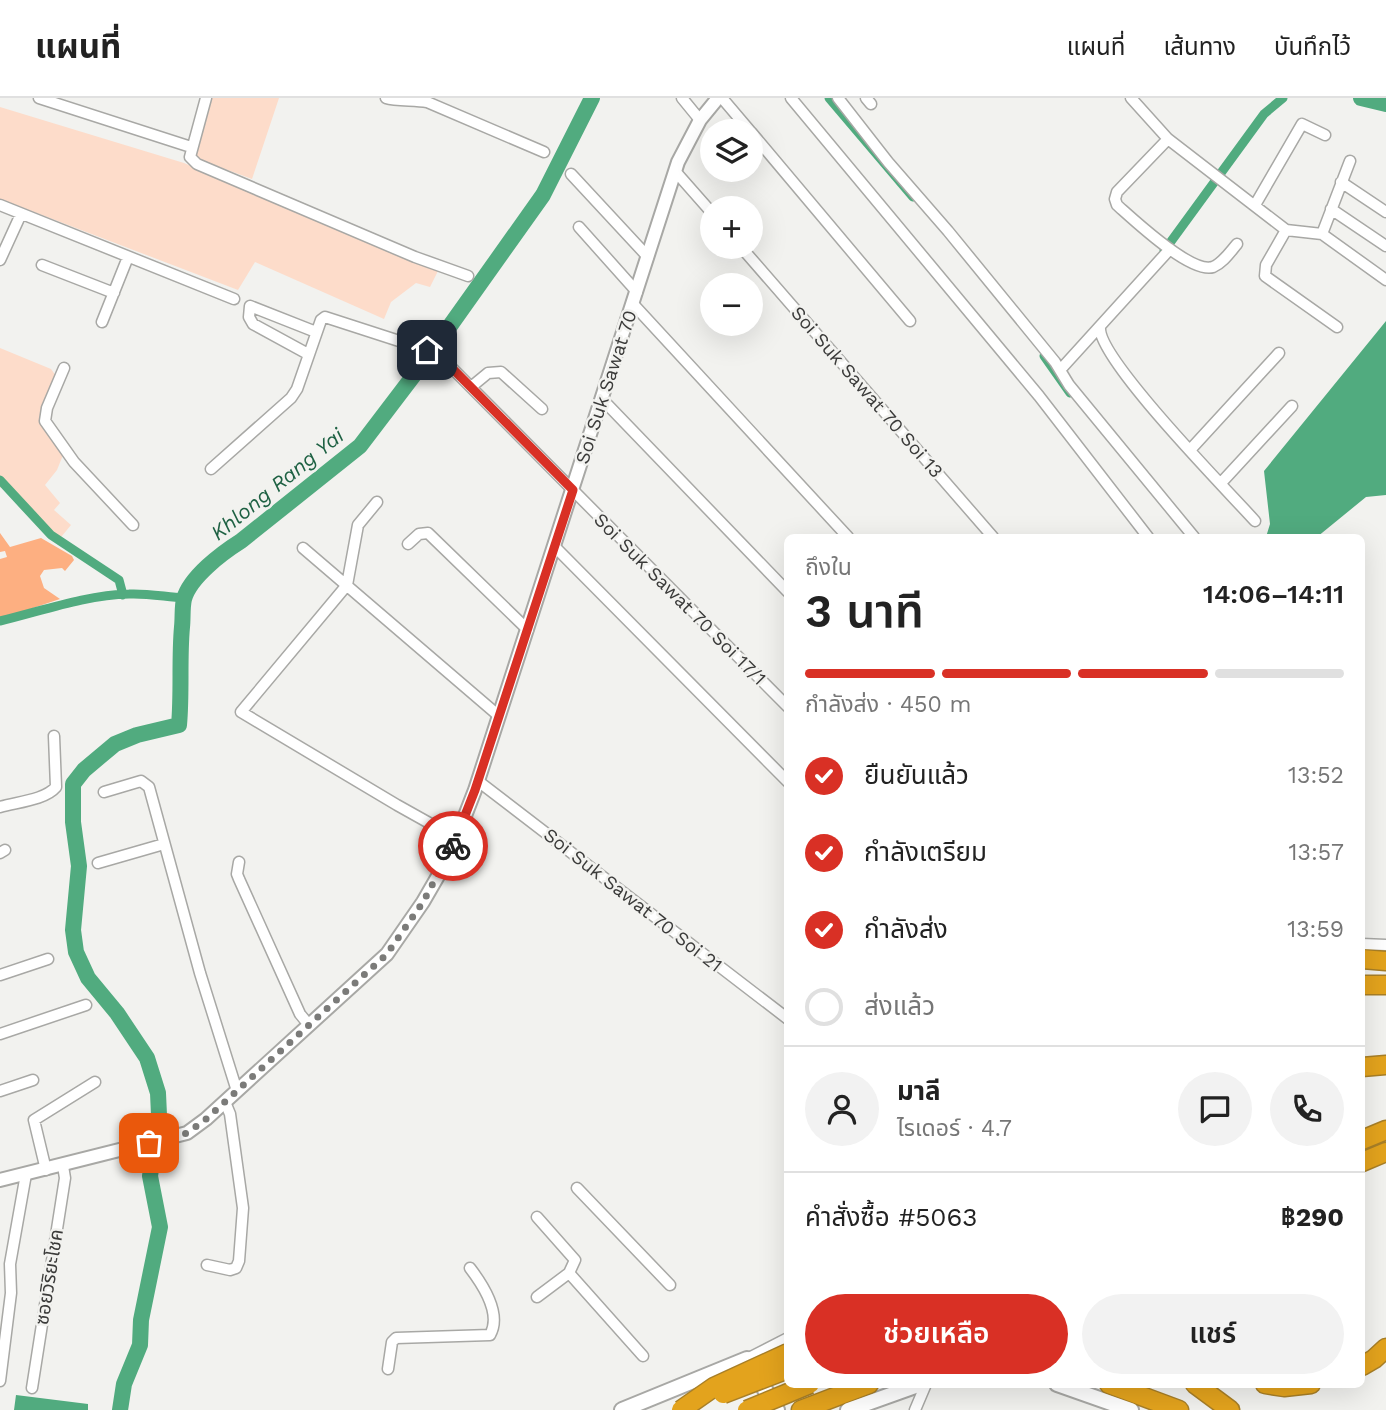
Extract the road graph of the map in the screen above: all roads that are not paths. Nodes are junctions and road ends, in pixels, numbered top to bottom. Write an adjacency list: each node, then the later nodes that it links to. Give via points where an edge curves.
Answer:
1 (39, 98): 14 (street)
2 (205, 98): 14 (street)
3 (386, 98): 16 (street, via 427,102)
4 (681, 98): 11 (street)
5 (720, 98): 9 (street, Soi Suk Sawat 70); 10 (street)
6 (791, 98): 65 (street, via 1039,396)
7 (838, 98): 51 (street)
8 (1131, 98): 13 (street)
9 (701, 119)
10 (739, 119)
11 (700, 120): 18 (street, Soi Suk Sawat 70)
12 (1325, 135): 23 (street, via 1302,124)
13 (1168, 139): 23 (street); 32 (street, via 1115,198 1117,205)
14 (191, 147): 38 (street, via 190,157 197,164)
15 (763, 147): 44 (street)
16 (544, 152)
17 (1350, 161): 20 (street)
18 (675, 171): 21 (street); 34 (street, Soi Suk Sawat 70)
19 (571, 174): 34 (street)
20 (1341, 181): 24 (street); 25 (street)
21 (700, 199)
22 (0, 205): 26 (street)
23 (1255, 205): 28 (street)
24 (1331, 209): 29 (street); 31 (street)
25 (1386, 212)
26 (21, 214): 33 (street); 36 (street)
27 (579, 227): 41 (street)
28 (1286, 230): 29 (street); 46 (street, via 1266,265 1265,276)
29 (1322, 234): 39 (street)
30 (1237, 244): 32 (street, via 1224,260 1201,268)
31 (1386, 246)
32 (1170, 249): 45 (street)
33 (128, 257): 40 (street); 42 (street)
34 (648, 257): 41 (street, Soi Suk Sawat 70)
35 (751, 259): 64 (street, Soi Suk Sawat 70 Soi 13)
36 (0, 260)
37 (43, 265): 40 (street)
38 (468, 276)
39 (1386, 280)
40 (114, 292): 43 (street)
41 (635, 298): 53 (street, Soi Suk Sawat 70); 63 (street)
42 (234, 299)
43 (102, 321)
44 (910, 321)
45 (1100, 327): 51 (street); 56 (street, via 1102,340 1132,384)
46 (1337, 327)
47 (316, 332): 49 (street); 49 (street, via 250,306 248,317 253,324); 52 (street, Soi Suk Sawat 70 Soi 17/1, via 320,320 333,318 427,350 440,356)
48 (1279, 353): 56 (street)
49 (308, 354): 57 (street, via 290,398)
50 (64, 368): 62 (street, via 45,421 74,462)
51 (1061, 369): 66 (street, via 1069,385)
52 (471, 387): 55 (street, via 488,373 501,372); 59 (street, Soi Suk Sawat 70 Soi 17/1)
53 (602, 399): 59 (street, Soi Suk Sawat 70); 71 (street)
54 (1292, 406): 58 (street)
55 (542, 409)
56 (1191, 450): 58 (street)
57 (211, 469)
58 (1221, 484): 61 (street)
59 (573, 490): 68 (street, Soi Suk Sawat 70); 73 (street, Soi Suk Sawat 70 Soi 17/1)
60 (377, 502): 70 (street, via 358,525)
61 (1255, 521)
62 (133, 525)
63 (845, 534)
64 (990, 534)
65 (1146, 534)
66 (1192, 534)
67 (408, 544): 72 (street, via 428,533)
68 (555, 547): 72 (street, Soi Suk Sawat 70); 76 (street)
69 (303, 548): 70 (street)
70 (347, 585): 74 (street); 80 (street, via 242,712)
71 (784, 588)
72 (528, 630): 74 (street, Soi Suk Sawat 70)
73 (784, 703)
74 (499, 716): 77 (street, Soi Suk Sawat 70)
75 (54, 736): 79 (street, via 56,787)
76 (784, 778)
77 (478, 781): 80 (street, Soi Suk Sawat 70); 93 (street, Soi Suk Sawat 70 Soi 21)
78 (104, 792): 81 (street, via 146,783)
79 (0, 807)
80 (456, 838): 94 (street, Soi Suk Sawat 70, via 423,902 387,954)
81 (164, 844): 83 (street); 101 (street)
82 (239, 862): 94 (street, via 239,879)
83 (98, 863)
84 (1365, 944): 85 (street)
85 (1386, 945)
86 (48, 959): 89 (street)
87 (1365, 959): 88 (highway)
88 (1386, 961)
89 (0, 975)
90 (1365, 985): 91 (highway)
91 (1386, 985)
92 (86, 1006): 95 (street)
93 (784, 1016)
94 (309, 1025): 101 (street, Soi Suk Sawat 70)
95 (0, 1034)
96 (1386, 1065): 97 (highway)
97 (1365, 1066)
98 (33, 1080): 100 (street)
99 (95, 1082): 108 (street, via 34,1121)
100 (0, 1091)
101 (237, 1091): 102 (street, Soi Suk Sawat 70)
102 (225, 1102): 107 (street, Soi Suk Sawat 70, via 187,1133); 113 (street, via 243,1208 239,1261 230,1270)
103 (1386, 1130): 104 (highway)
104 (1365, 1139)
105 (1386, 1152): 106 (highway)
106 (1365, 1161)
107 (63, 1166): 108 (street, Soi Suk Sawat 70); 125 (street, ซอยวิริยะโชค, via 65,1178)
108 (46, 1170): 109 (street, Soi Suk Sawat 70)
109 (26, 1174): 110 (street, Soi Suk Sawat 70); 124 (street, via 10,1264)
110 (0, 1180)
111 (577, 1188): 116 (street)
112 (537, 1217): 115 (street, via 573,1255)
113 (207, 1265)
114 (470, 1268): 122 (street, via 493,1310 490,1335 396,1338 391,1342)
115 (569, 1273): 117 (street); 120 (street)
116 (670, 1285)
117 (537, 1297)
118 (784, 1340): 121 (street)
119 (784, 1355): 134 (highway, bridge, via 714,1387)
120 (643, 1356)
121 (747, 1359): 133 (main road); 136 (main road)
122 (388, 1369)
123 (784, 1371): 134 (highway, bridge)
124 (0, 1381)
125 (33, 1388)
126 (800, 1388): 135 (highway, bridge)
127 (859, 1388): 137 (highway)
128 (911, 1388): 138 (main road)
129 (922, 1388): 139 (street)
130 (1068, 1388): 140 (main road)
131 (1120, 1388): 141 (highway)
132 (1200, 1388): 142 (highway)
133 (622, 1410)
134 (683, 1410)
135 (747, 1410)
136 (777, 1410)
137 (802, 1410)
138 (848, 1410)
139 (915, 1410)
140 (1131, 1410)
141 (1179, 1410)
142 (1230, 1410)

